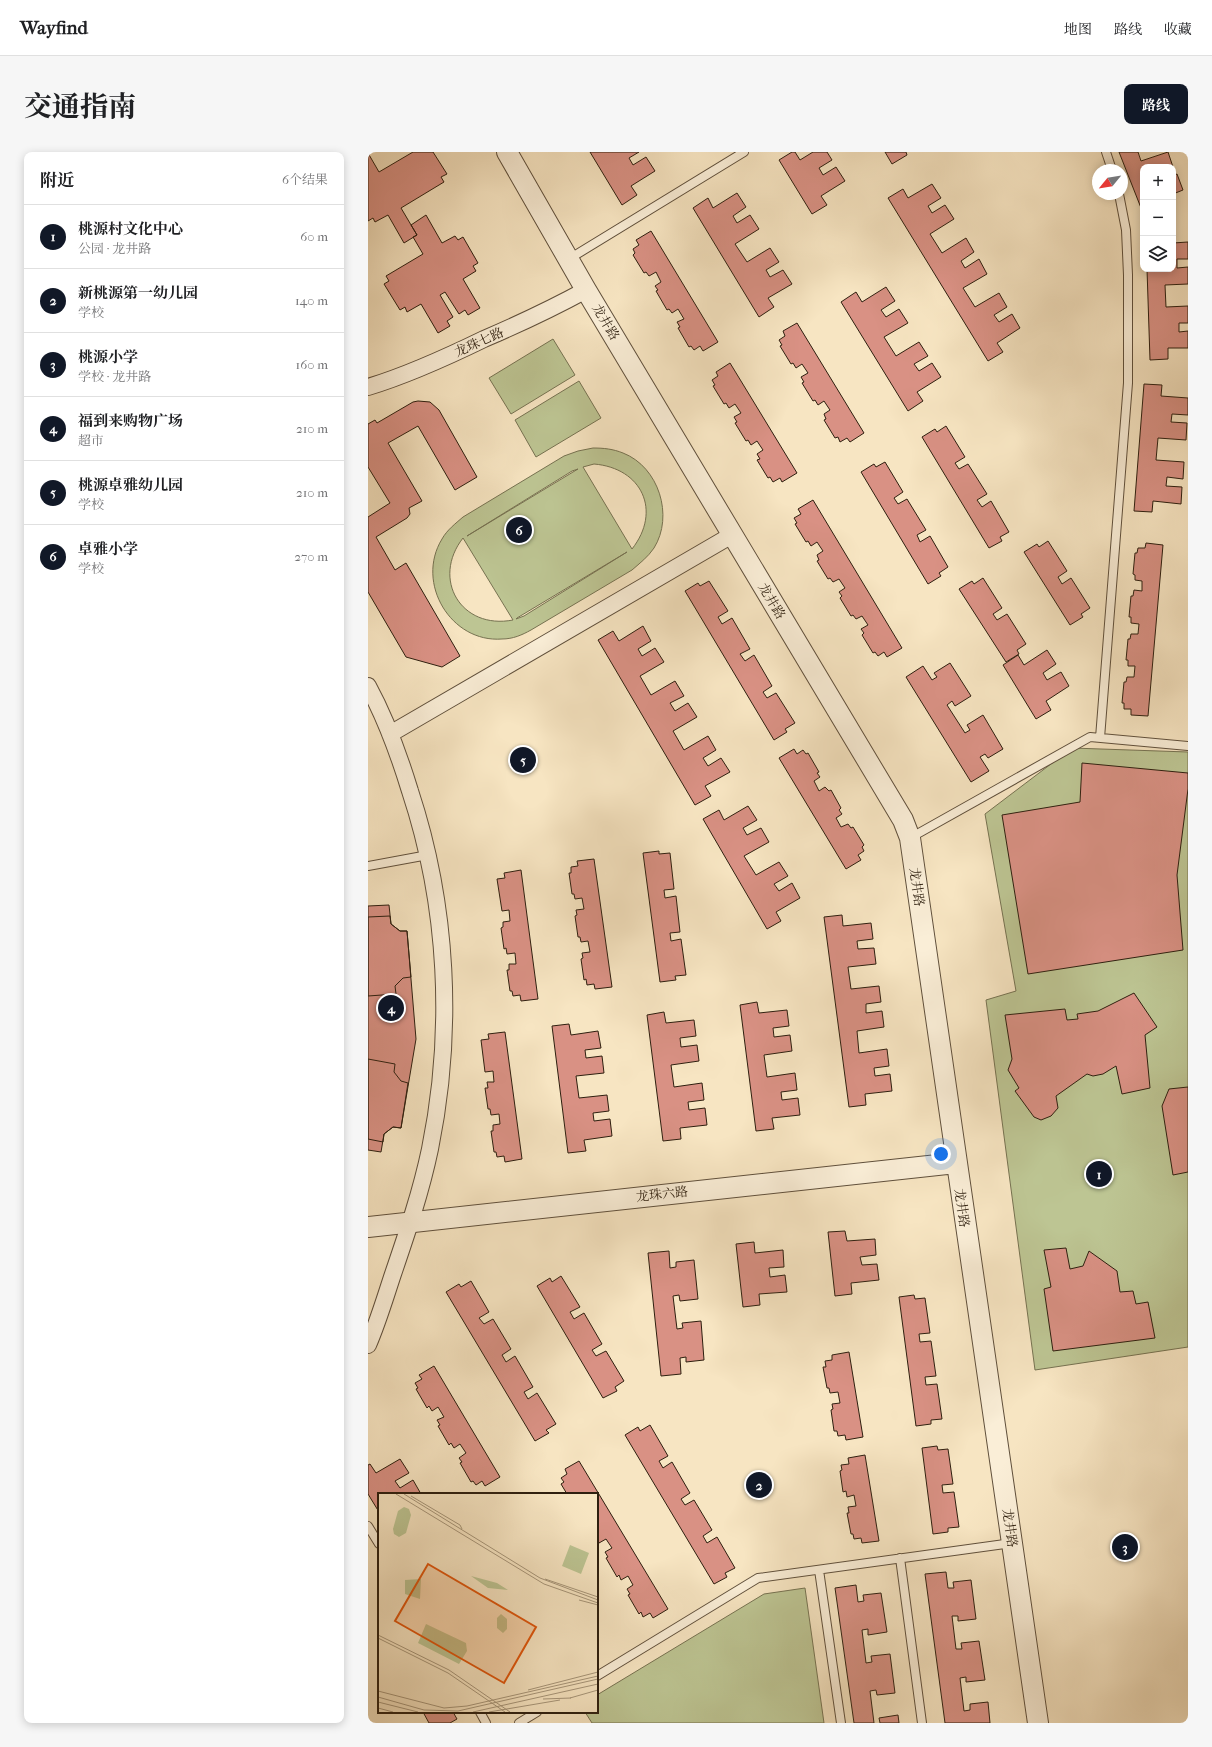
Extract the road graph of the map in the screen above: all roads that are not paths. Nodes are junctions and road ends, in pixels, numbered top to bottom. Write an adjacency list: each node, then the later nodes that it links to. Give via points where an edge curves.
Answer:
1 (507, 152): 6 (street, 龙井路)
2 (744, 152): 6 (lane)
3 (1106, 152): 4 (lane)
4 (1110, 164)
5 (1120, 200): 12 (lane, via 1126,230 1128,275 1128,383)
6 (569, 259): 7 (street, 龙井路)
7 (586, 290): 8 (street, 龙珠七路, via 459,351); 9 (street, 龙井路)
8 (368, 387)
9 (732, 535): 11 (street); 14 (street, 龙井路, via 902,820)
10 (368, 686): 11 (street)
11 (390, 734): 15 (street, via 417,811)
12 (1100, 738): 13 (lane); 14 (lane, via 1090,737)
13 (1188, 746)
14 (910, 838): 17 (street, 龙井路)
15 (428, 855): 16 (lane); 18 (street, via 443,958 444,1040 433,1128)
16 (368, 866)
17 (956, 1163): 18 (street, 龙珠六路); 23 (street, 龙井路)
18 (411, 1222): 19 (street, 龙珠六路); 20 (street)
19 (368, 1226)
20 (368, 1345)
21 (368, 1526): 22 (lane)
22 (378, 1542)
23 (1012, 1543): 24 (lane); 33 (street, 龙井路)
24 (900, 1558): 25 (lane); 32 (lane)
25 (819, 1570): 26 (lane, via 758,1578); 31 (lane)
26 (598, 1675)
27 (481, 1713): 29 (lane)
28 (535, 1713): 30 (lane)
29 (486, 1723)
30 (519, 1723)
31 (841, 1723)
32 (922, 1723)
33 (1038, 1723)

